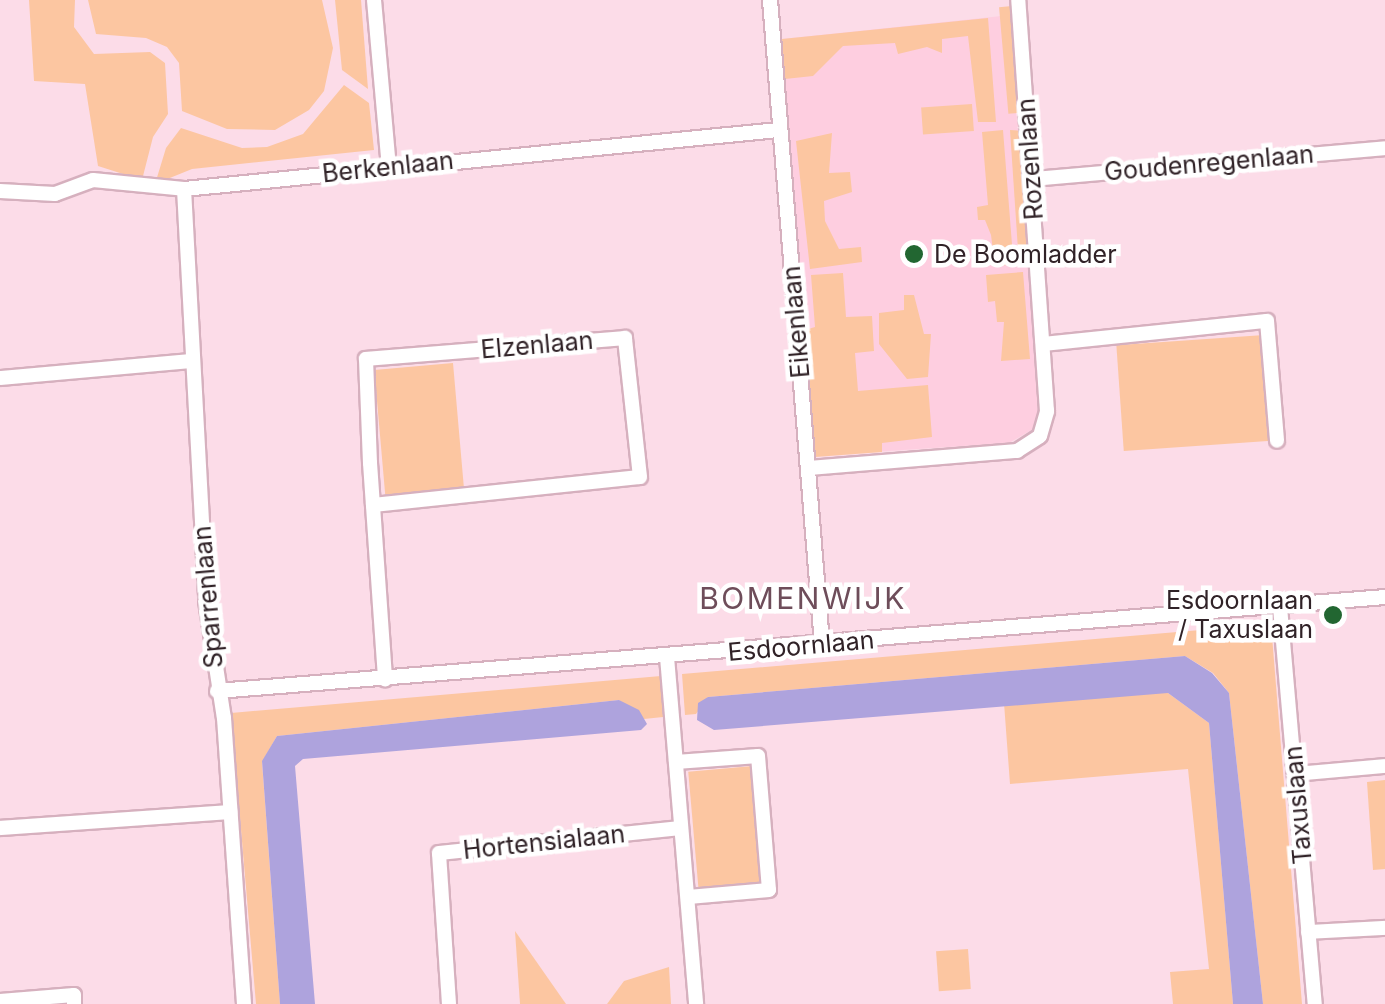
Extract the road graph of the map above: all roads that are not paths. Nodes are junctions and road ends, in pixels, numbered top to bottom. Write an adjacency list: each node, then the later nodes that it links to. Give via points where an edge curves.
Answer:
1 (374, 0): 6 (street)
2 (770, 0): 4 (street, Eikenlaan)
3 (1018, 0): 7 (street, Rozenlaan)
4 (778, 130): 6 (street, Berkenlaan); 14 (street, Eikenlaan)
5 (1385, 148): 7 (street, Goudenregenlaan)
6 (388, 167): 8 (street, Berkenlaan)
7 (1033, 179): 10 (street, Rozenlaan)
8 (184, 189): 9 (street, Berkenlaan, via 93,180 55,194); 11 (street, Sparrenlaan)
9 (0, 190)
10 (1043, 344): 13 (street, via 1266,321); 14 (street, Rozenlaan, via 1047,411 1040,436 1016,451)
11 (192, 361): 12 (street); 21 (street, Sparrenlaan)
12 (0, 378)
13 (1277, 441)
14 (810, 468): 18 (street, Eikenlaan)
15 (373, 504): 15 (street, Elzenlaan, via 366,359 625,338 640,477); 20 (street, Elzenlaan)
16 (1385, 597): 17 (street, Esdoornlaan)
17 (1280, 607): 18 (street, Esdoornlaan); 24 (street, Taxuslaan)
18 (822, 644): 19 (street, Esdoornlaan)
19 (667, 657): 20 (street, Esdoornlaan); 22 (street)
20 (384, 679): 21 (street, Esdoornlaan)
21 (217, 690): 25 (street, Sparrenlaan)
22 (676, 762): 27 (street); 28 (street, via 758,756 769,890)
23 (1385, 766): 24 (street)
24 (1295, 774): 30 (street, Taxuslaan)
25 (230, 812): 26 (street); 33 (street, Sparrenlaan)
26 (0, 828)
27 (681, 828): 28 (street); 34 (street, Hortensialaan, via 439,853)
28 (688, 897): 35 (street)
29 (1385, 928): 30 (street)
30 (1308, 932): 36 (street, Taxuslaan)
31 (0, 1001): 32 (street, via 74,995)
32 (74, 1004)
33 (244, 1004)
34 (449, 1004)
35 (696, 1004)
36 (1314, 1004)

